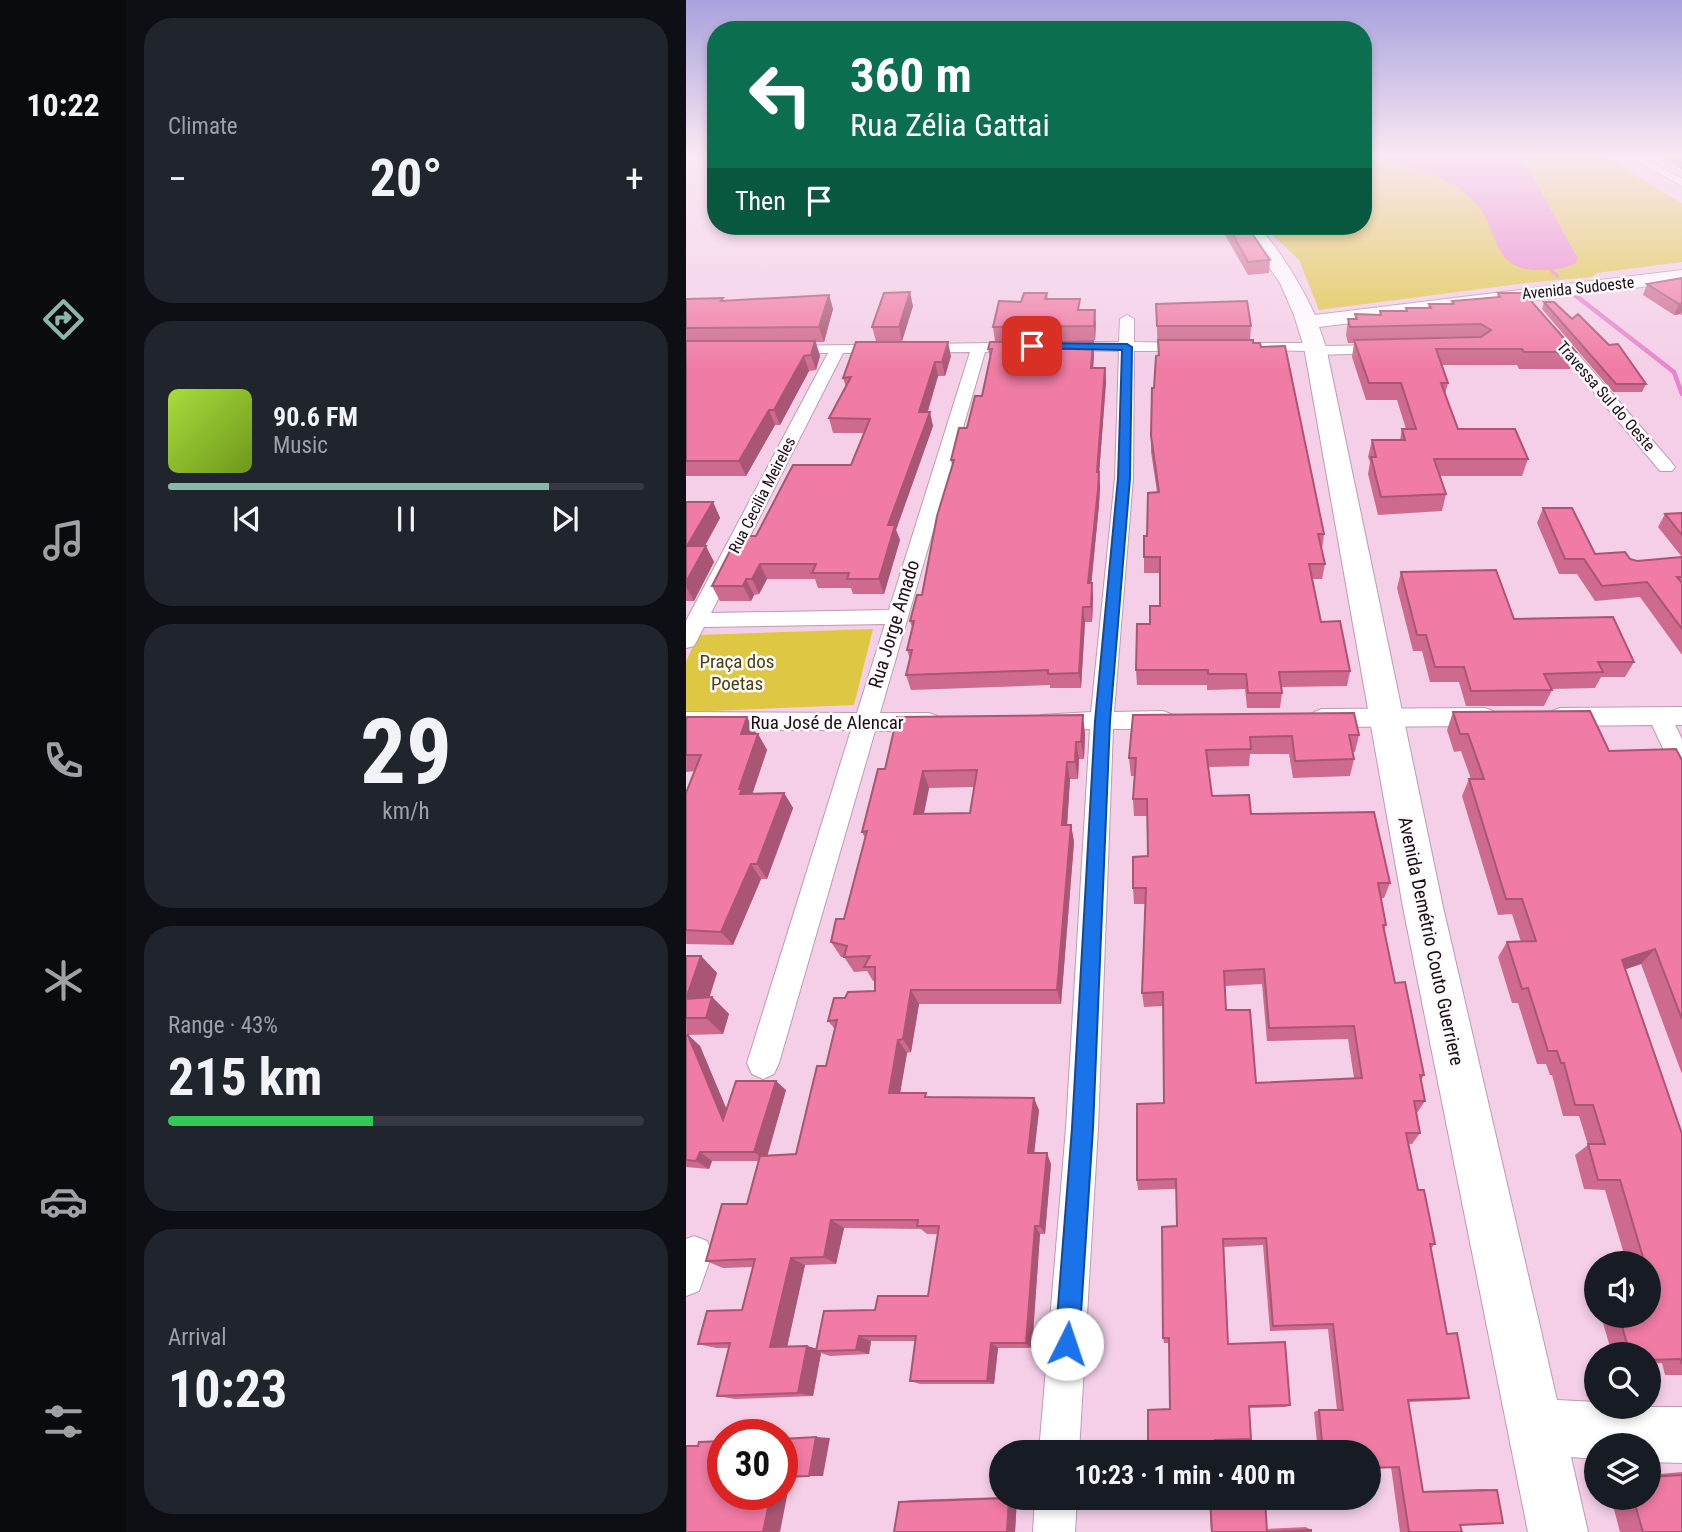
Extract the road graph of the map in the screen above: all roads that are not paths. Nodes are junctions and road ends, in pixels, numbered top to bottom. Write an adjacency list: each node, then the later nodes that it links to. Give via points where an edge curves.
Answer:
1 (1257, 235): 5 (main road, Avenida Demétrio Couto Guerriere, via 1269,248)
2 (1682, 276): 3 (main road, Avenida Sudoeste)
3 (1517, 294): 5 (main road, Avenida Sudoeste); 15 (street, Travessa Sul do Oeste)
4 (1128, 319): 9 (street)
5 (1313, 340): 11 (street); 14 (street); 22 (main road, Avenida Demétrio Couto Guerriere)
6 (1045, 346): 9 (street)
7 (979, 347): 8 (street); 12 (street); 16 (street, Rua Jorge Amado)
8 (1005, 347)
9 (1127, 347): 10 (street); 27 (street, via 1124,478)
10 (1208, 347)
11 (1234, 347)
12 (838, 348): 13 (street); 17 (street, Rua Cecilia Meireles)
13 (772, 349)
14 (1396, 349)
15 (1666, 467)
16 (897, 617): 17 (street); 29 (street, Rua Jorge Amado)
17 (698, 620): 18 (street, Rua Cecilia Meireles)
18 (686, 641)
19 (1671, 716): 21 (street); 30 (street)
20 (1509, 717): 22 (street)
21 (1536, 717)
22 (1386, 718): 23 (street); 32 (main road, Avenida Demétrio Couto Guerriere)
23 (1305, 719)
24 (1183, 720): 27 (street)
25 (686, 721): 29 (street, Rua José de Alencar)
26 (1022, 721): 27 (street)
27 (1102, 721): 34 (street, via 1082,1128)
28 (956, 722): 29 (street, Rua José de Alencar)
29 (864, 723): 31 (street, Rua Jorge Amado)
30 (1682, 763)
31 (763, 1063)
32 (1536, 1427): 33 (main road); 37 (main road, Avenida Demétrio Couto Guerriere)
33 (1682, 1435)
34 (1060, 1440)
35 (1055, 1510): 36 (street)
36 (1054, 1532)
37 (1558, 1532)

